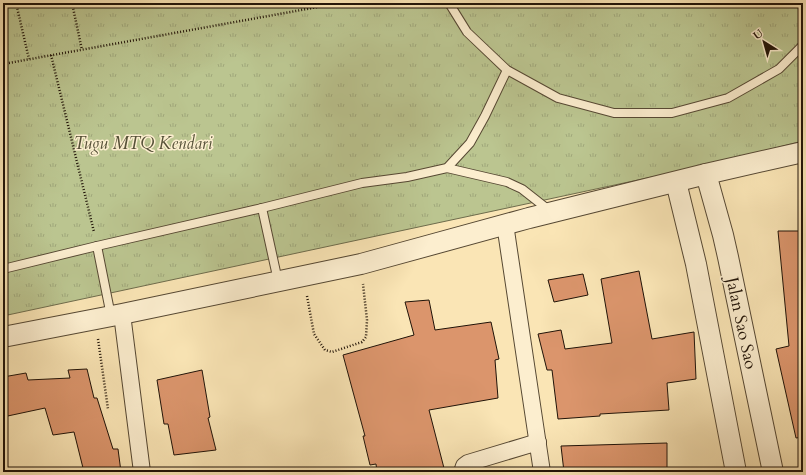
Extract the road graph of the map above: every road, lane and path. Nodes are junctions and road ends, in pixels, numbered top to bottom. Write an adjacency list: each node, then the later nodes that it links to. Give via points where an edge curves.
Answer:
1 (16, 3): 8 (path)
2 (72, 3): 6 (path)
3 (340, 3): 6 (path)
4 (449, 3): 10 (lane, via 467,32)
5 (803, 46): 10 (lane, via 779,69 728,98 672,113 614,113 558,98)
6 (82, 50): 7 (path)
7 (51, 55): 8 (path); 18 (path)
8 (29, 59): 9 (path)
9 (3, 64)
10 (507, 70): 12 (lane, via 470,143)
11 (803, 152): 13 (street)
12 (447, 168): 15 (lane, via 362,183); 16 (lane, via 507,182 522,189)
13 (706, 174): 14 (street); 31 (street, Jalan Sao Sao, via 728,257)
14 (676, 182): 16 (street); 30 (street, Jalan Sao Sao, via 696,264)
15 (262, 208): 18 (lane); 22 (lane)
16 (552, 213): 17 (street)
17 (505, 224): 19 (street); 26 (street)
18 (97, 246): 20 (lane); 23 (lane)
19 (361, 264): 21 (street); 21 (path, via 367,320 366,336 362,342 332,352 325,350 314,334)
20 (3, 269)
21 (304, 275): 22 (street)
22 (278, 281): 23 (street)
23 (109, 316): 24 (street); 25 (path); 27 (street)
24 (3, 337)
25 (108, 408)
26 (538, 442): 28 (street, via 468,463); 29 (street)
27 (142, 472)
28 (462, 472)
29 (542, 472)
30 (736, 472)
31 (773, 472)

